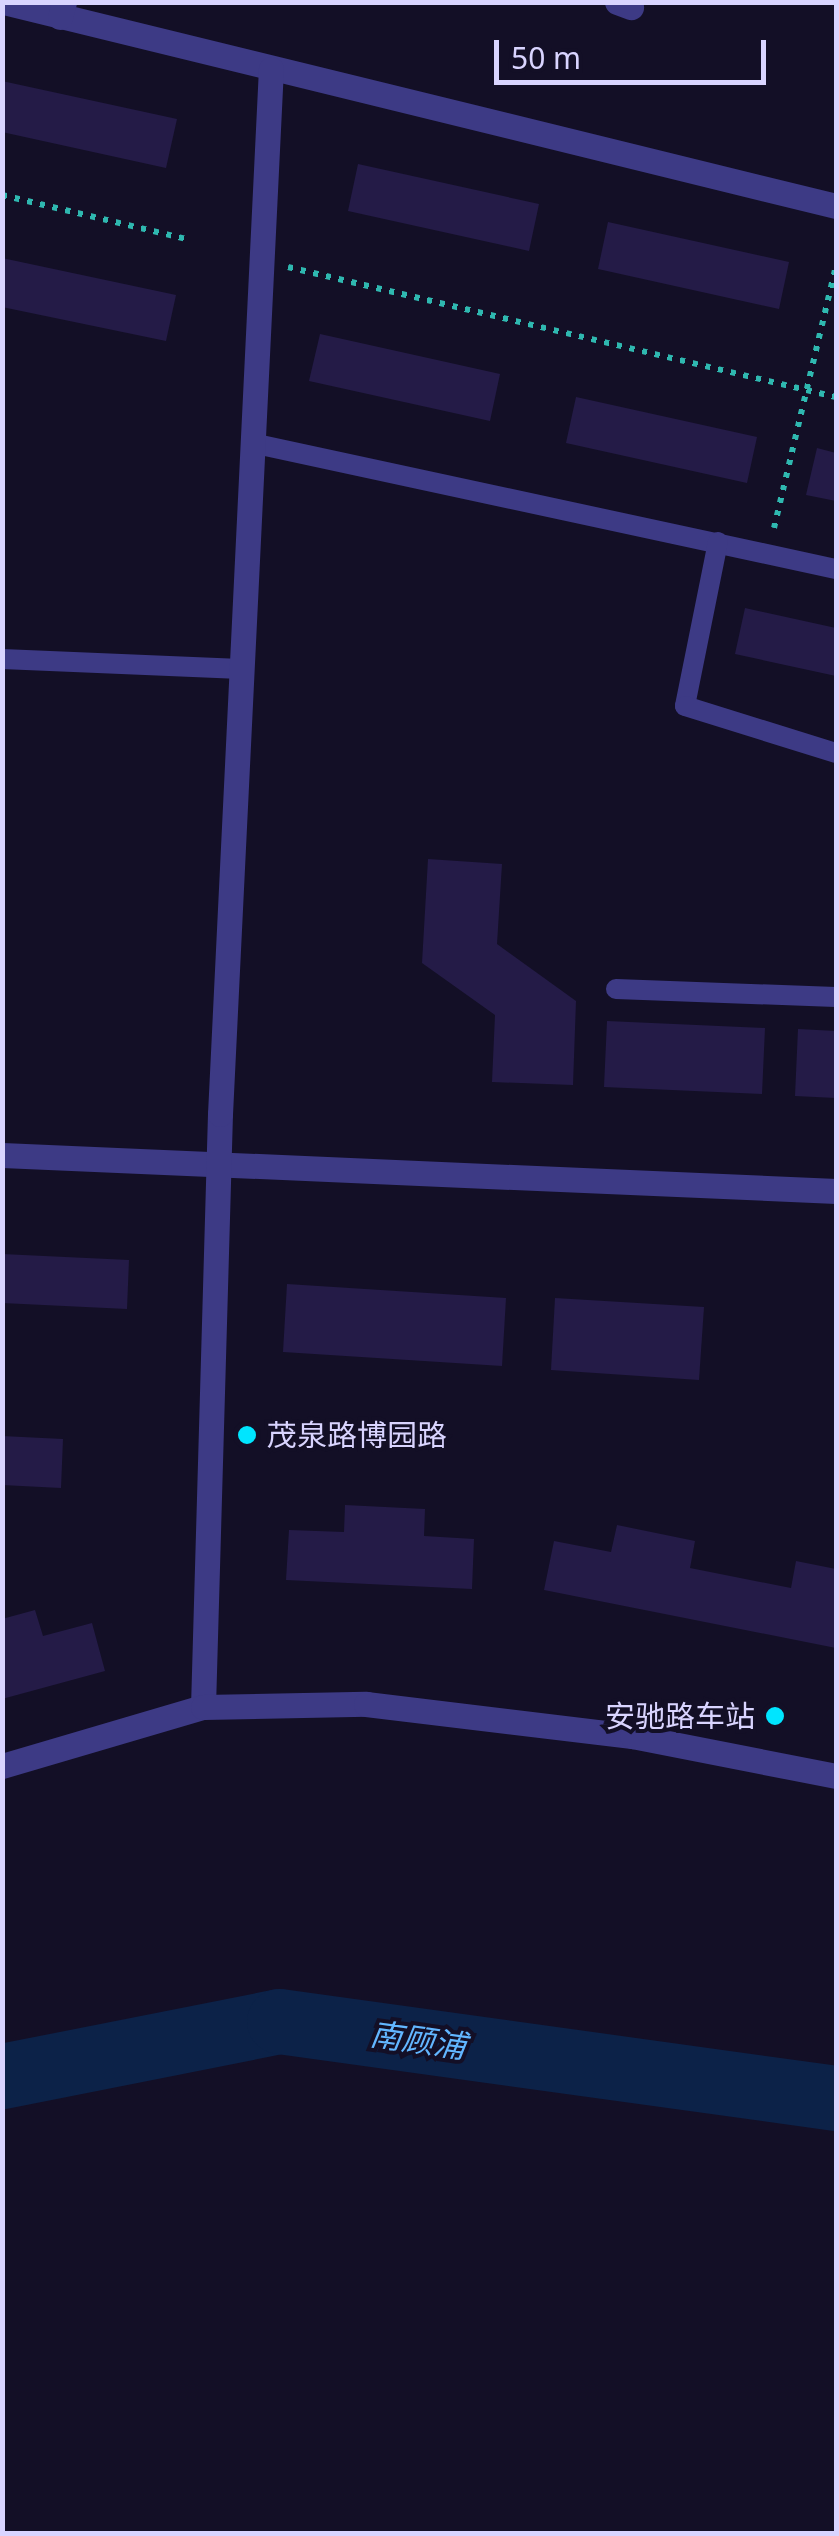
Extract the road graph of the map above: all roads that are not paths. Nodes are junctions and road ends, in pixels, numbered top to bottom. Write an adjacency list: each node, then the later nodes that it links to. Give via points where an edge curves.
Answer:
1 (4, 2): 2 (street)
2 (62, 10): 3 (street)
3 (272, 70): 4 (street); 5 (street)
4 (836, 206)
5 (252, 443): 6 (lane); 9 (street)
6 (718, 542): 7 (lane); 10 (lane, via 685,706)
7 (836, 569)
8 (2, 659): 9 (lane)
9 (241, 669): 14 (street)
10 (836, 753)
11 (616, 989): 12 (lane)
12 (836, 998)
13 (2, 1155): 14 (street)
14 (218, 1166): 15 (street); 16 (street)
15 (836, 1191)
16 (203, 1708): 17 (street); 18 (street, via 366,1704 632,1736)
17 (2, 1766)
18 (836, 1776)

